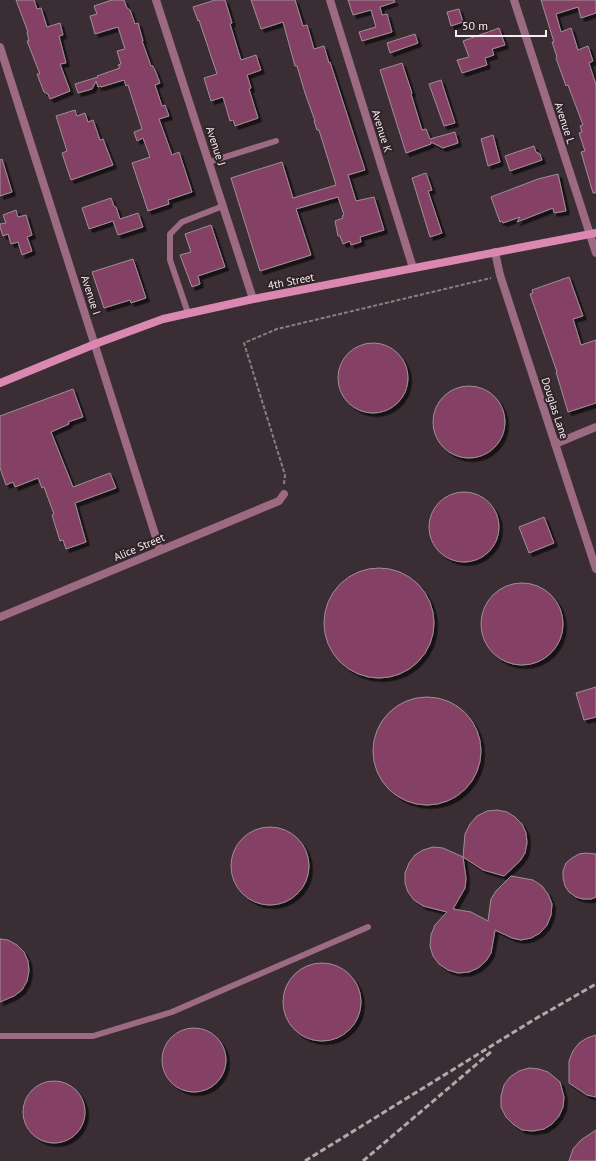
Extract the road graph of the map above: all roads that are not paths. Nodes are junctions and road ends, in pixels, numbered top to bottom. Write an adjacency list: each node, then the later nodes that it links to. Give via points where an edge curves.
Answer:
1 (156, 0): 6 (street, Avenue J)
2 (330, 0): 11 (street, Avenue K)
3 (514, 0): 8 (street, Avenue L)
4 (0, 48): 14 (street, Avenue I)
5 (276, 141): 6 (lane)
6 (209, 162): 7 (street, Avenue J)
7 (223, 206): 12 (street, Avenue J); 13 (lane, via 182,222 170,234 170,260)
8 (593, 233): 9 (main road, 4th Street); 10 (street, Avenue L)
9 (495, 252): 11 (main road, 4th Street); 17 (street, Douglas Lane, via 500,275)
10 (596, 253)
11 (414, 268): 12 (main road, 4th Street)
12 (253, 299): 13 (main road, 4th Street)
13 (188, 313): 14 (main road, 4th Street, via 163,319)
14 (95, 344): 15 (main road, 4th Street); 19 (street, Avenue I)
15 (0, 383)
16 (596, 427): 17 (street)
17 (555, 444): 20 (street, Douglas Lane)
18 (284, 494): 19 (street, Alice Street, via 279,501)
19 (160, 550): 21 (street, Alice Street)
20 (596, 570)
21 (0, 617)
22 (368, 927): 23 (lane, via 172,1012 93,1036)
23 (0, 1036)

